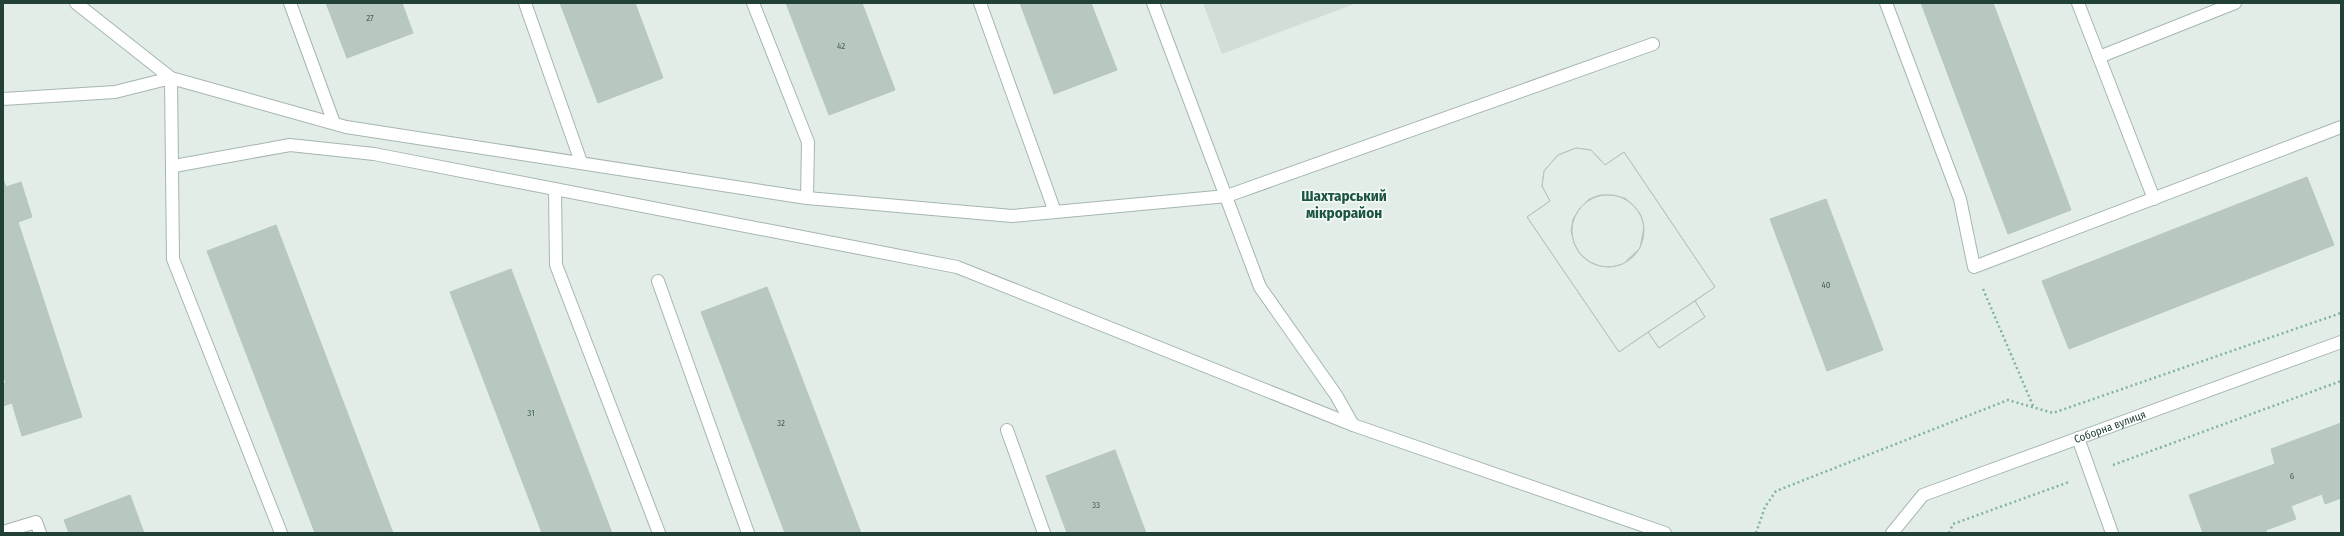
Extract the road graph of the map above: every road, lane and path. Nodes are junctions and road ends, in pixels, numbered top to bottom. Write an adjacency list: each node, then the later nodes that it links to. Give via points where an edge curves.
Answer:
1 (76, 3): 12 (street)
2 (290, 3): 14 (street)
3 (525, 3): 16 (street)
4 (753, 3): 20 (street, via 808,142)
5 (980, 3): 22 (street)
6 (1153, 3): 19 (street)
7 (1886, 3): 23 (street, via 1960,199)
8 (2078, 3): 11 (street)
9 (2235, 3): 11 (street)
10 (1653, 44): 19 (street)
11 (2099, 57): 21 (street)
12 (172, 78): 13 (street, via 115,92); 14 (street); 17 (street)
13 (3, 99)
14 (334, 123): 16 (street)
15 (2341, 127): 21 (street)
16 (581, 162): 20 (street)
17 (174, 166): 18 (street, via 290,145 374,154); 36 (street, via 173,259)
18 (555, 189): 29 (street, via 956,267); 37 (street, via 556,265)
19 (1226, 196): 22 (street); 29 (street, via 1260,287 1336,395)
20 (807, 198): 22 (street, via 1012,216)
21 (2154, 199): 23 (street)
22 (1055, 212)
23 (1974, 267): 28 (path)
24 (658, 281): 38 (street)
25 (2341, 313): 28 (path, via 2053,413)
26 (2341, 342): 31 (street, Соборна вулиця)
27 (2341, 381): 32 (path)
28 (2034, 408): 41 (path, via 2008,400 1776,492 1765,507)
29 (1353, 425): 40 (street)
30 (1007, 430): 39 (street)
31 (2078, 438): 32 (street); 34 (street, Соборна вулиця, via 1923,495)
32 (2090, 474): 42 (path, via 1954,524); 43 (street)
33 (3, 532): 35 (street, via 36,522)
34 (1893, 532)
35 (40, 533)
36 (281, 533)
37 (659, 533)
38 (748, 533)
39 (1044, 533)
40 (1665, 533)
41 (1756, 533)
42 (1949, 533)
43 (2112, 533)

